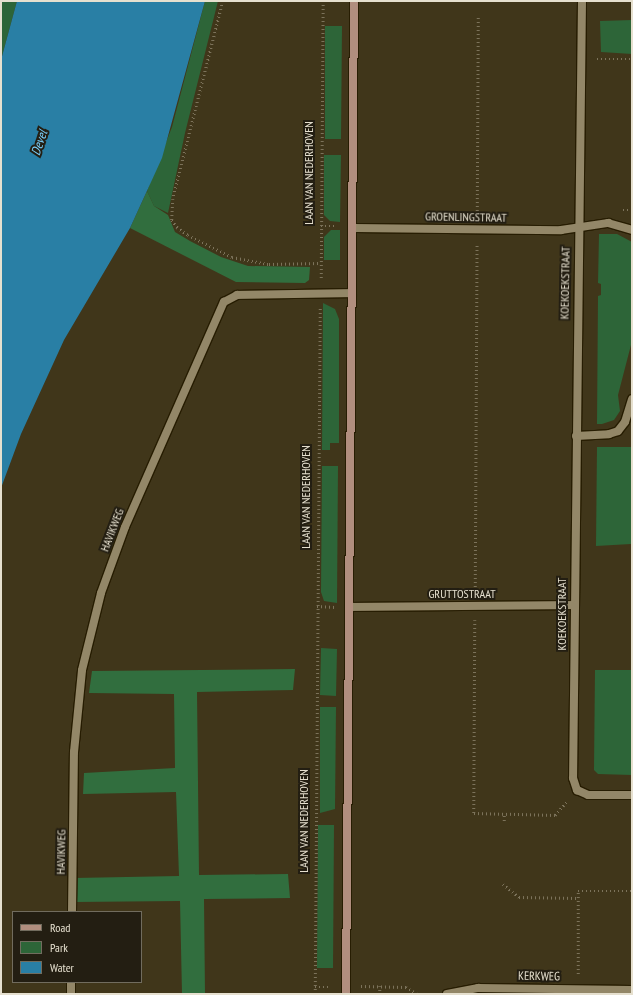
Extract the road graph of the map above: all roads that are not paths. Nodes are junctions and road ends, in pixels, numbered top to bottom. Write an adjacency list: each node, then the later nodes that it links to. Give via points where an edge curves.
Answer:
1 (354, 1): 4 (main road)
2 (582, 3): 3 (street, KOEKOEKSTRAAT)
3 (578, 226): 4 (street, GROENLINGSTRAAT, via 561,230); 5 (street, via 608,223); 8 (street, KOEKOEKSTRAAT)
4 (354, 228): 6 (main road)
5 (632, 230)
6 (352, 294): 10 (main road); 12 (street, HAVIKWEG, via 237,295 224,302 125,527 101,593 82,670 74,752)
7 (632, 399): 8 (street, via 625,422 618,430 609,434)
8 (576, 436): 9 (street, KOEKOEKSTRAAT)
9 (574, 605): 10 (street, GRUTTOSTRAAT); 11 (street, KOEKOEKSTRAAT, via 573,778 577,790 588,795)
10 (350, 607): 14 (main road)
11 (632, 795)
12 (72, 911)
13 (71, 983): 16 (street)
14 (346, 990)
15 (632, 990): 17 (street, KERKWEG, via 478,988)
16 (71, 994)
17 (447, 994)

